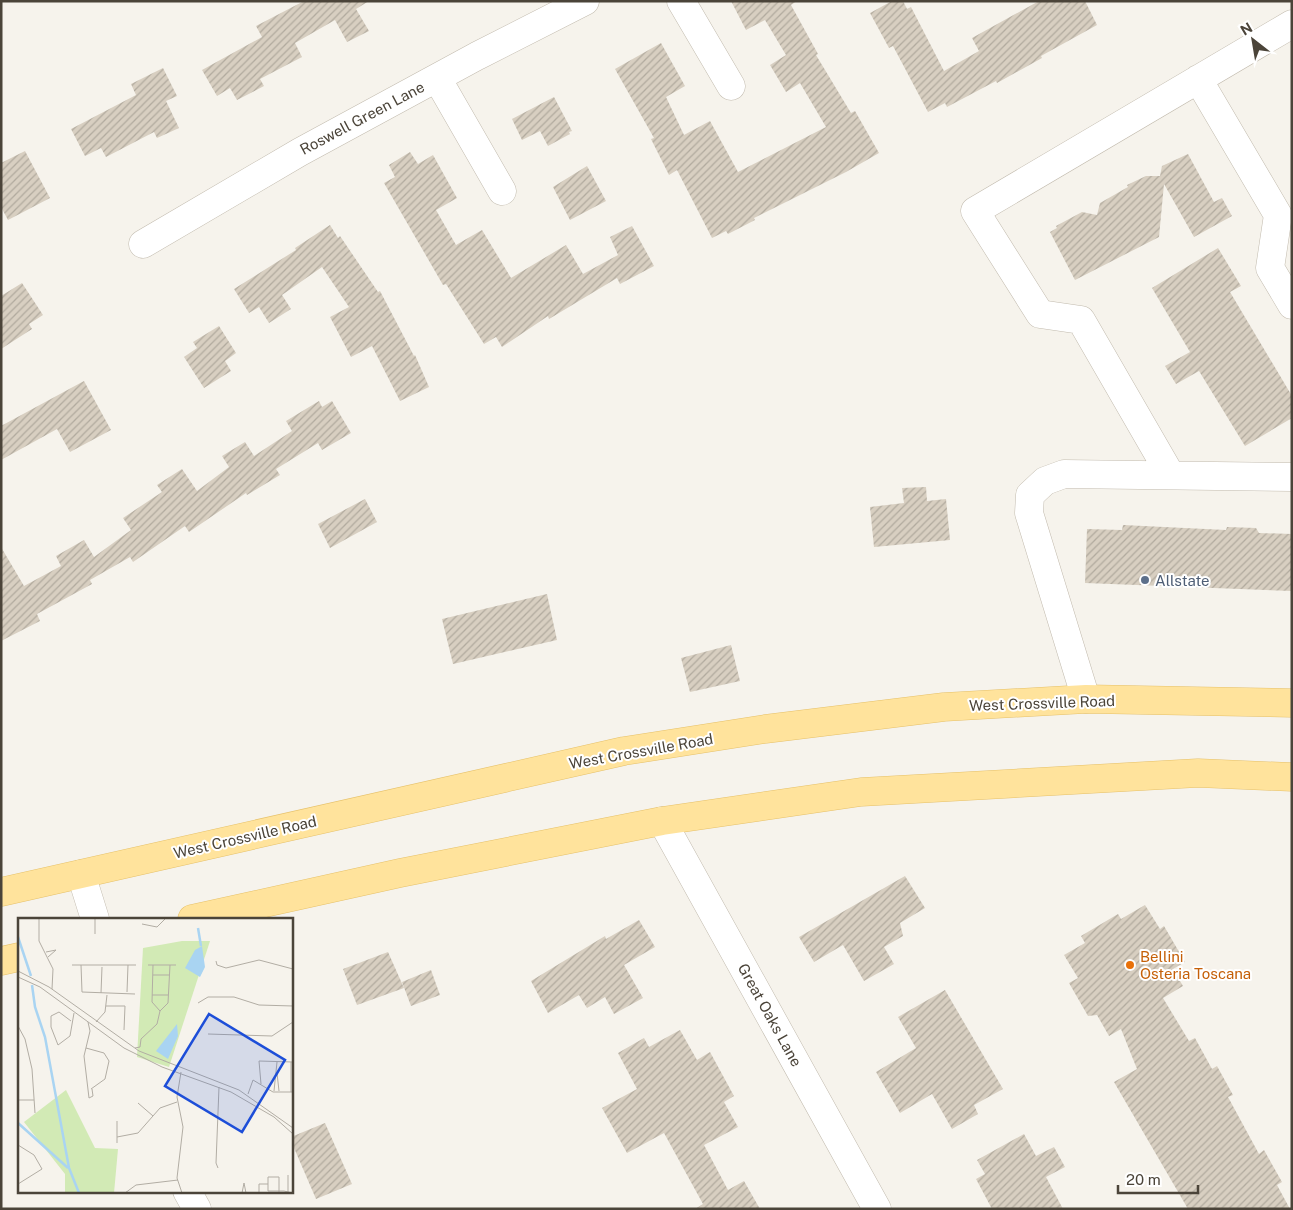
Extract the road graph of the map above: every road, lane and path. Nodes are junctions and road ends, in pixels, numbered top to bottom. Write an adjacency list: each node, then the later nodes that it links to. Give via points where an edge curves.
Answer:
1 (585, 1): 4 (street, Roswell Green Lane)
2 (681, 1): 6 (street)
3 (1292, 24): 5 (street)
4 (437, 78): 7 (street); 9 (street, Roswell Green Lane, via 300,152)
5 (1198, 79): 8 (street); 11 (street, via 975,210 1040,314 1081,320)
6 (731, 86)
7 (502, 191)
8 (1285, 217): 10 (street, via 1270,268)
9 (143, 244)
10 (1292, 304)
11 (1170, 474): 12 (street); 13 (street, via 1064,474 1045,481 1030,495 1029,513)
12 (1292, 477)
13 (1086, 700): 14 (main road, West Crossville Road); 17 (main road, West Crossville Road, via 944,707 765,729 624,751)
14 (1292, 703)
15 (1292, 777): 16 (main road, via 1198,773 861,792)
16 (662, 821): 20 (main road, via 400,873); 25 (street, Great Oaks Lane)
17 (80, 874): 18 (main road, West Crossville Road); 19 (street)
18 (1, 892)
19 (95, 918)
20 (197, 918)
21 (18, 957): 22 (main road)
22 (1, 960)
23 (188, 1192): 24 (street)
24 (196, 1209)
25 (877, 1209)

